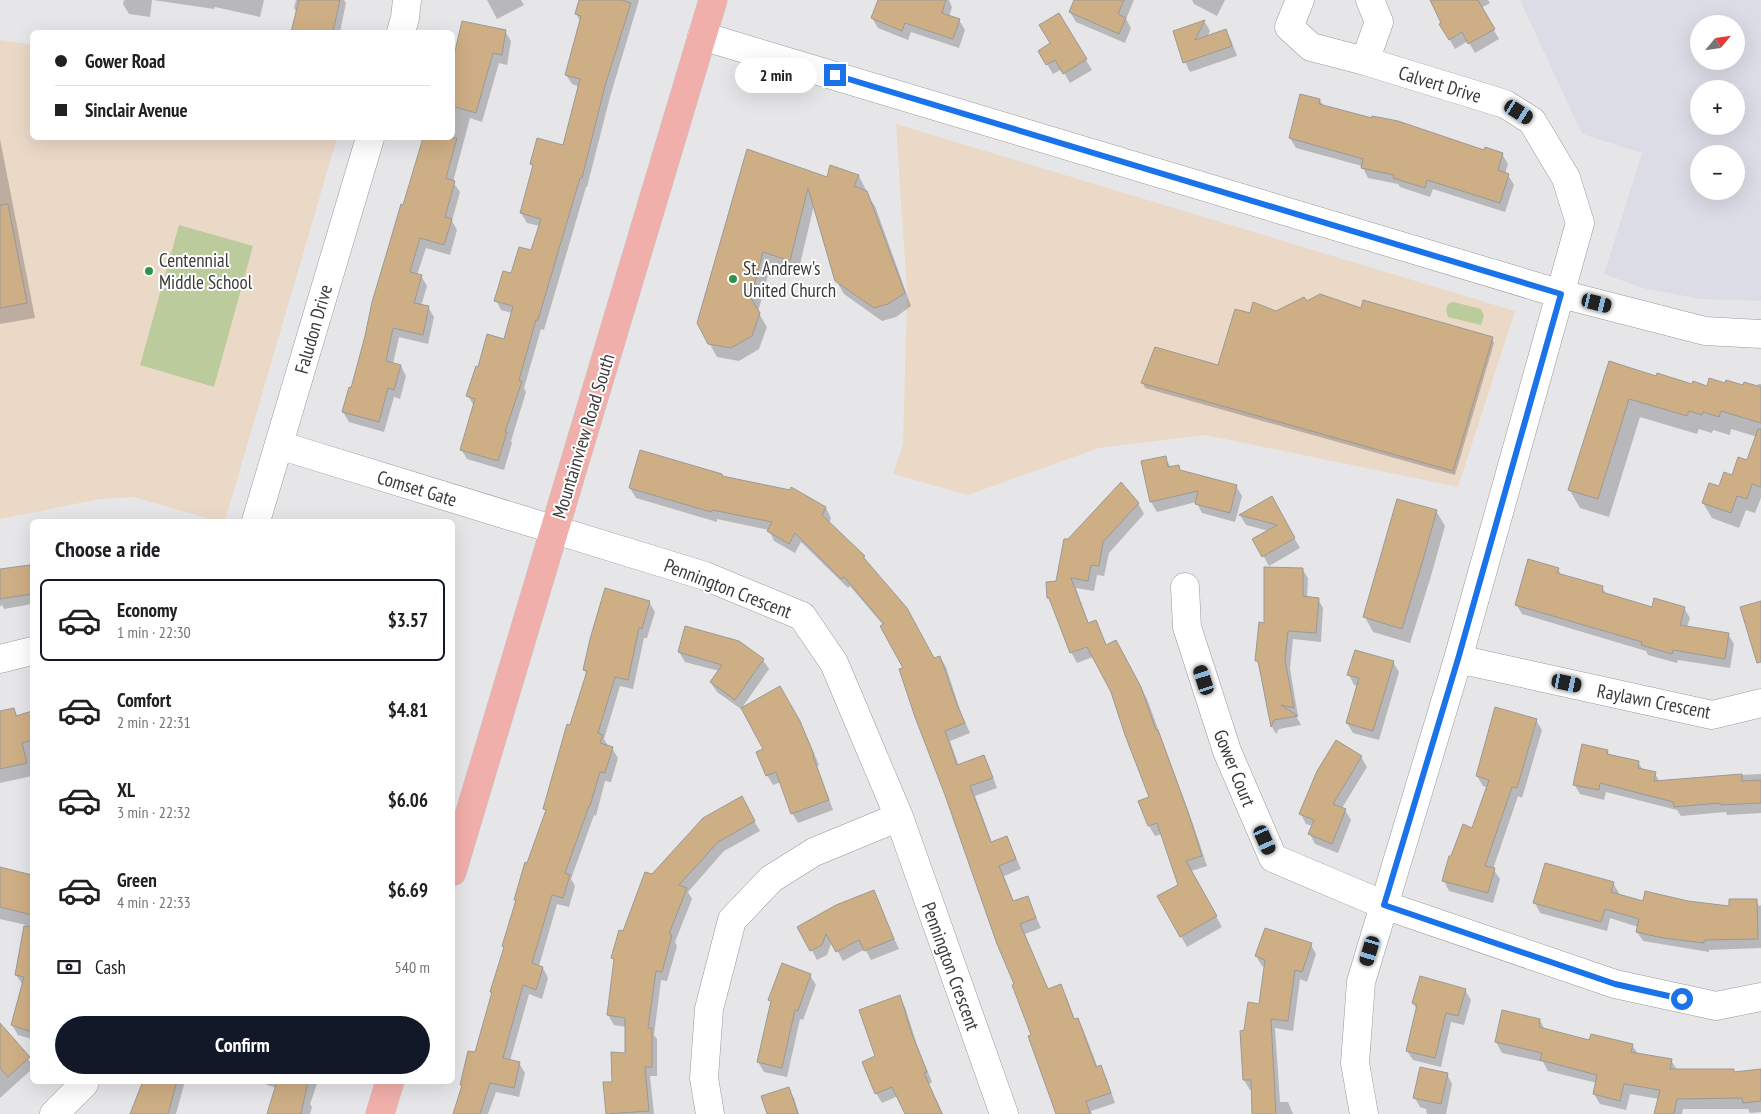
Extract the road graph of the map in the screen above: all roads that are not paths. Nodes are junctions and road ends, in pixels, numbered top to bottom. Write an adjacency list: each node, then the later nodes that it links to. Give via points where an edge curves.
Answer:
1 (407, 0): 5 (street)
2 (714, 0): 6 (main road, Mountainview Road South)
3 (1300, 0): 7 (street, Calvert Drive, via 1290,27 1311,48)
4 (1370, 0): 7 (street, via 1379,22)
5 (402, 30)
6 (702, 36): 9 (street); 13 (main road, Mountainview Road South)
7 (1365, 61): 9 (street, Calvert Drive, via 1505,104 1532,121 1566,178 1580,223)
8 (369, 140): 11 (street, Faludon Drive)
9 (1561, 294): 10 (street, via 1706,331); 17 (street, Calvert Drive)
10 (1761, 334)
11 (279, 445): 12 (street, Faludon Drive); 13 (street, Comset Gate)
12 (257, 519)
13 (554, 530): 19 (street, Pennington Crescent, via 705,576 802,616 834,663); 20 (main road, Mountainview Road South)
14 (1186, 587): 21 (street, Gower Court, via 1187,627 1218,725 1273,858)
15 (30, 651): 16 (street)
16 (0, 658)
17 (1458, 659): 18 (street, Raylawn Crescent, via 1712,715); 21 (street, Calvert Drive)
18 (1761, 703)
19 (899, 817): 27 (street, via 807,856 771,878 732,920 709,1009 704,1078); 28 (street, Pennington Crescent)
20 (455, 862)
21 (1384, 905): 22 (street, Gower Court, via 1615,984 1716,1006); 29 (street, Calvert Drive, via 1361,982 1355,1064)
22 (1761, 998)
23 (84, 1084): 25 (street)
24 (389, 1084): 26 (main road)
25 (54, 1114)
26 (380, 1114)
27 (710, 1114)
28 (1004, 1114)
29 (1364, 1114)

